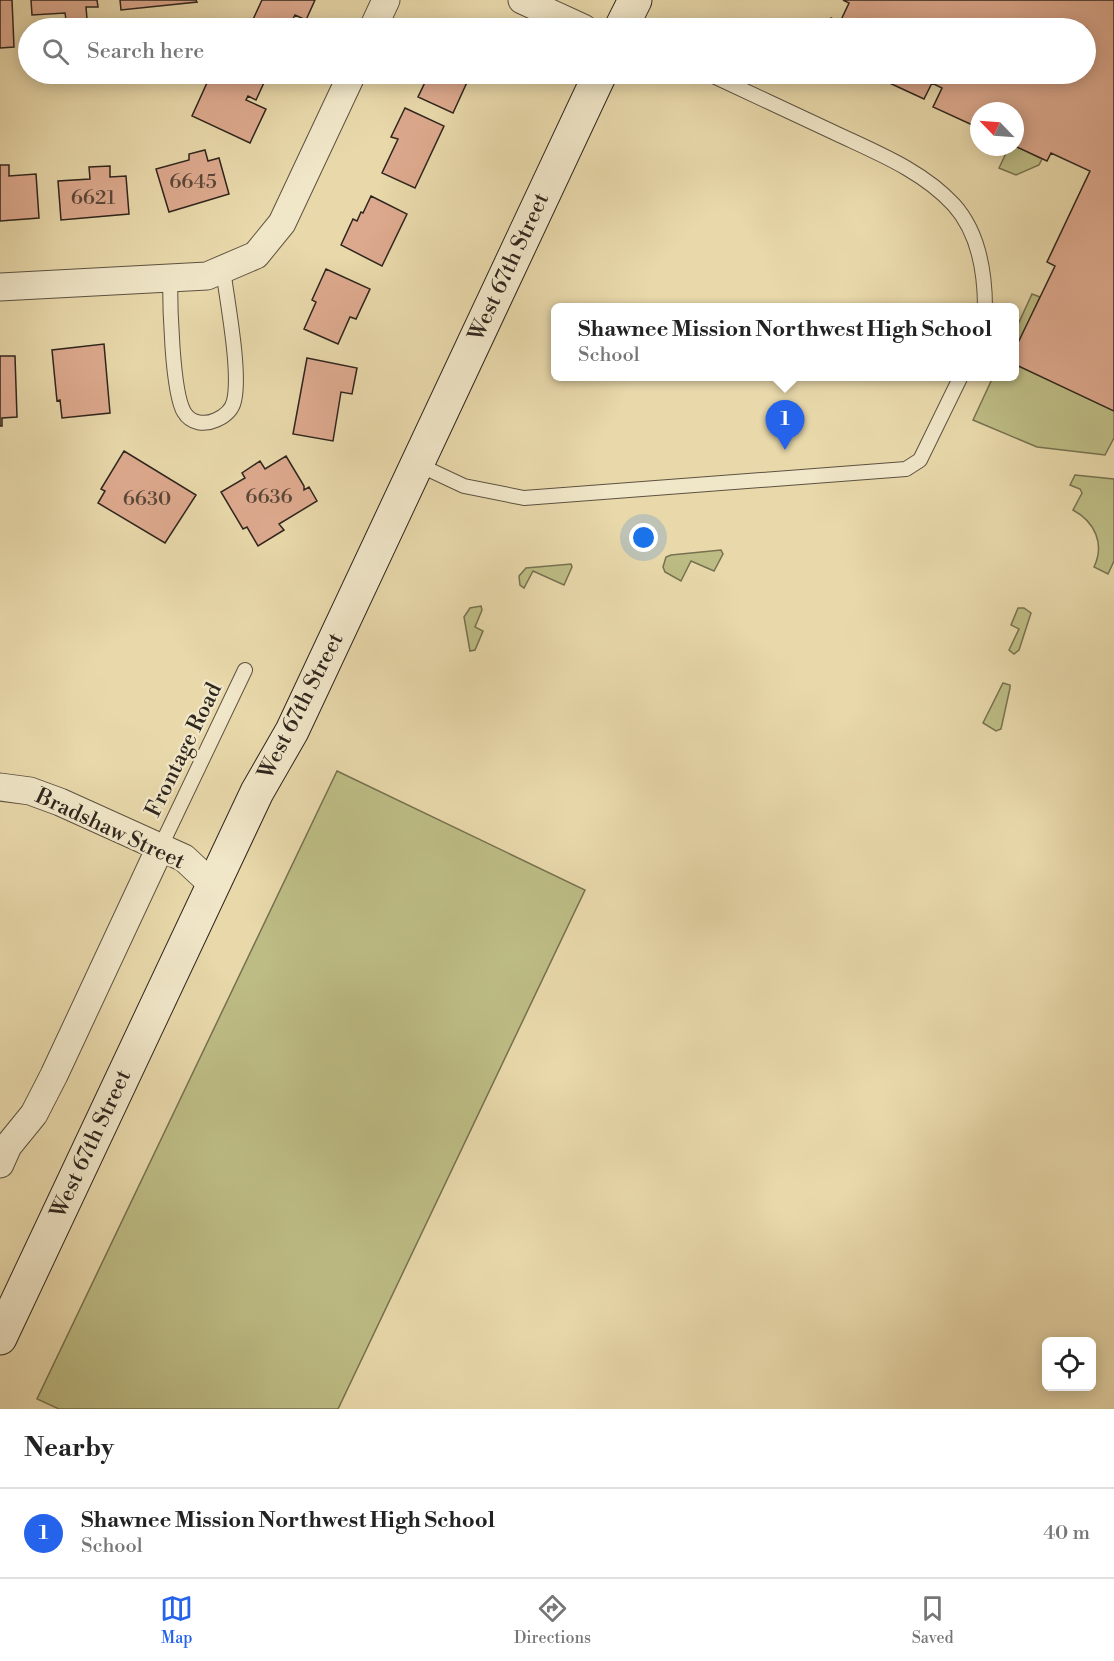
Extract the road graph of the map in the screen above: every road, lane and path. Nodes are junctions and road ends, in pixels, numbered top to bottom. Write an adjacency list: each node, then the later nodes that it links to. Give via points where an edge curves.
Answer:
1 (386, 0): 4 (street)
2 (522, 0): 5 (street)
3 (635, 0): 6 (street)
4 (378, 18)
5 (561, 18)
6 (626, 18)
7 (347, 84): 10 (street, via 278,230 256,255)
8 (595, 84): 15 (street, West 67th Street)
9 (730, 84): 13 (lane, via 897,163 930,184 955,206 975,241 985,277)
10 (223, 269): 11 (street, via 207,276); 11 (lane, via 235,400 224,415 204,423 194,422 180,400)
11 (170, 277): 12 (street)
12 (0, 286)
13 (985, 303)
14 (959, 381): 15 (lane, via 920,460 906,469 524,498 464,486)
15 (417, 464): 19 (street, West 67th Street, via 292,730 257,792)
16 (245, 670): 18 (lane, Frontage Road)
17 (0, 787): 18 (street, Bradshaw Street, via 30,791 60,802)
18 (160, 848): 19 (street, Bradshaw Street, via 184,858); 20 (street, via 54,1075 34,1114 8,1146)
19 (213, 885): 21 (street, West 67th Street)
20 (0, 1164)
21 (0, 1338)

